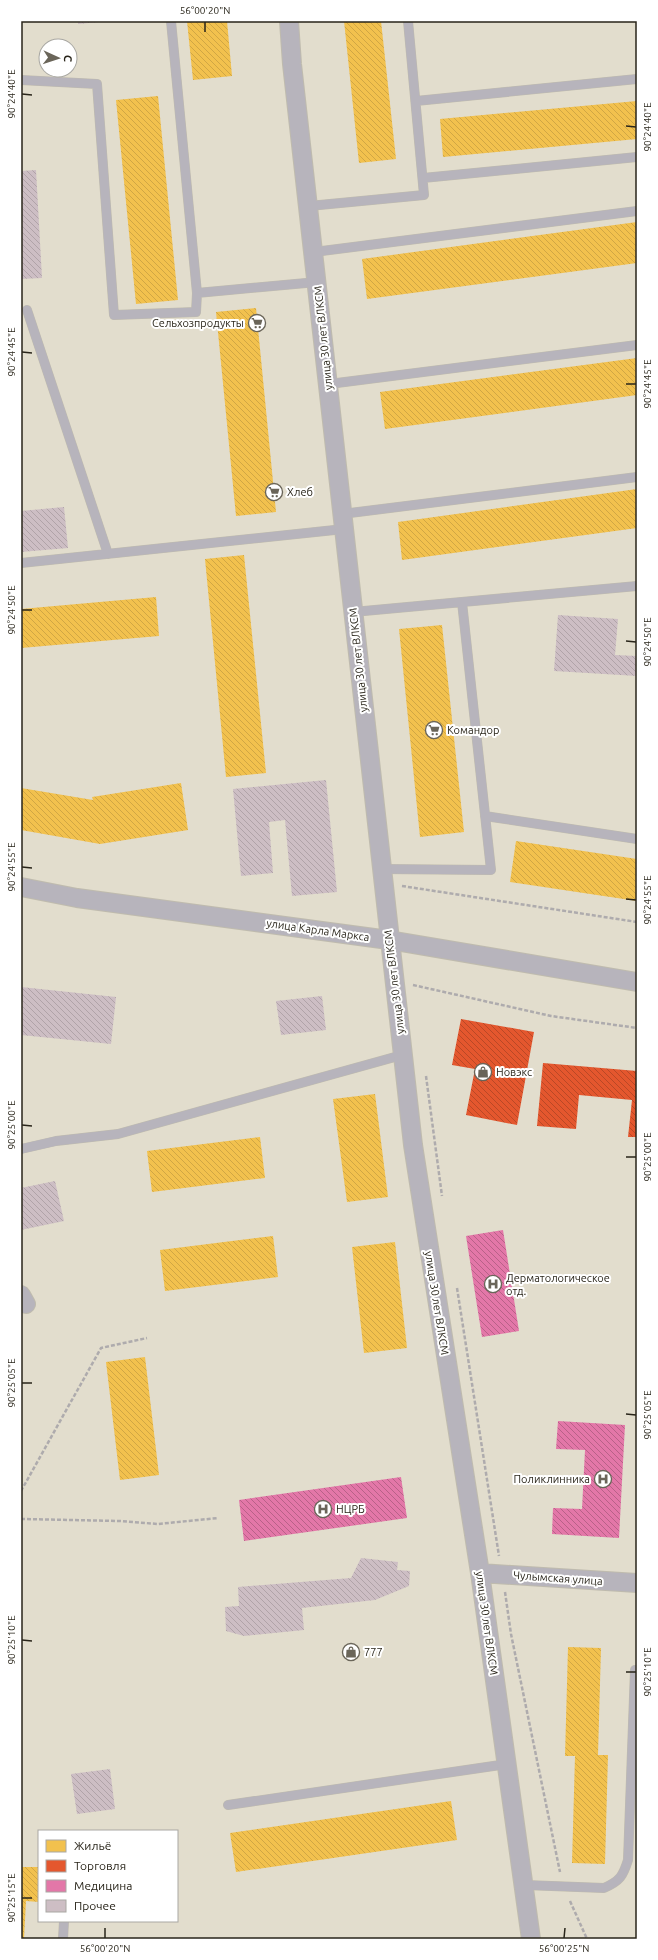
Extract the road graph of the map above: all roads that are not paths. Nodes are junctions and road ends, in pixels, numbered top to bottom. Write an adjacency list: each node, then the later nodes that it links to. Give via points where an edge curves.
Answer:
1 (172, 21): 13 (lane)
2 (289, 21): 9 (street, улица 30 лет ВЛКСМ)
3 (408, 21): 6 (lane)
4 (637, 79): 6 (lane)
5 (21, 80): 13 (lane, via 97,84 114,315 196,312)
6 (416, 101): 8 (lane)
7 (637, 157): 8 (lane)
8 (423, 178): 9 (lane, via 424,195)
9 (309, 206): 11 (street, улица 30 лет ВЛКСМ)
10 (637, 210): 11 (lane)
11 (314, 252): 12 (street, улица 30 лет ВЛКСМ)
12 (317, 282): 13 (lane); 16 (street, улица 30 лет ВЛКСМ)
13 (197, 293)
14 (26, 310): 19 (lane)
15 (637, 344): 16 (lane)
16 (329, 384): 18 (street, улица 30 лет ВЛКСМ)
17 (637, 477): 18 (lane)
18 (343, 522): 19 (lane); 23 (street, улица 30 лет ВЛКСМ)
19 (108, 554): 20 (lane)
20 (21, 563)
21 (637, 586): 22 (lane)
22 (462, 602): 23 (lane); 24 (lane)
23 (353, 612): 26 (street, улица 30 лет ВЛКСМ)
24 (485, 816): 25 (lane); 26 (lane, via 490,870)
25 (637, 839)
26 (382, 877): 28 (street, улица 30 лет ВЛКСМ)
27 (21, 887): 28 (street, улица Карла Маркса, via 77,898)
28 (388, 940): 29 (street, улица Карла Маркса); 30 (street, улица 30 лет ВЛКСМ)
29 (637, 982)
30 (402, 1055): 31 (lane, via 118,1134 56,1141); 32 (street, улица 30 лет ВЛКСМ, via 412,1145)
31 (21, 1149)
32 (480, 1573): 33 (street, Чулымская улица); 35 (street, улица 30 лет ВЛКСМ)
33 (637, 1583)
34 (637, 1671): 37 (lane, via 635,1670 628,1860 624,1873 616,1883 604,1888)
35 (507, 1764): 36 (lane); 37 (street, улица 30 лет ВЛКСМ)
36 (228, 1805)
37 (525, 1886): 40 (street, улица 30 лет ВЛКСМ)
38 (64, 1922): 39 (lane)
39 (63, 1939)
40 (531, 1939)

